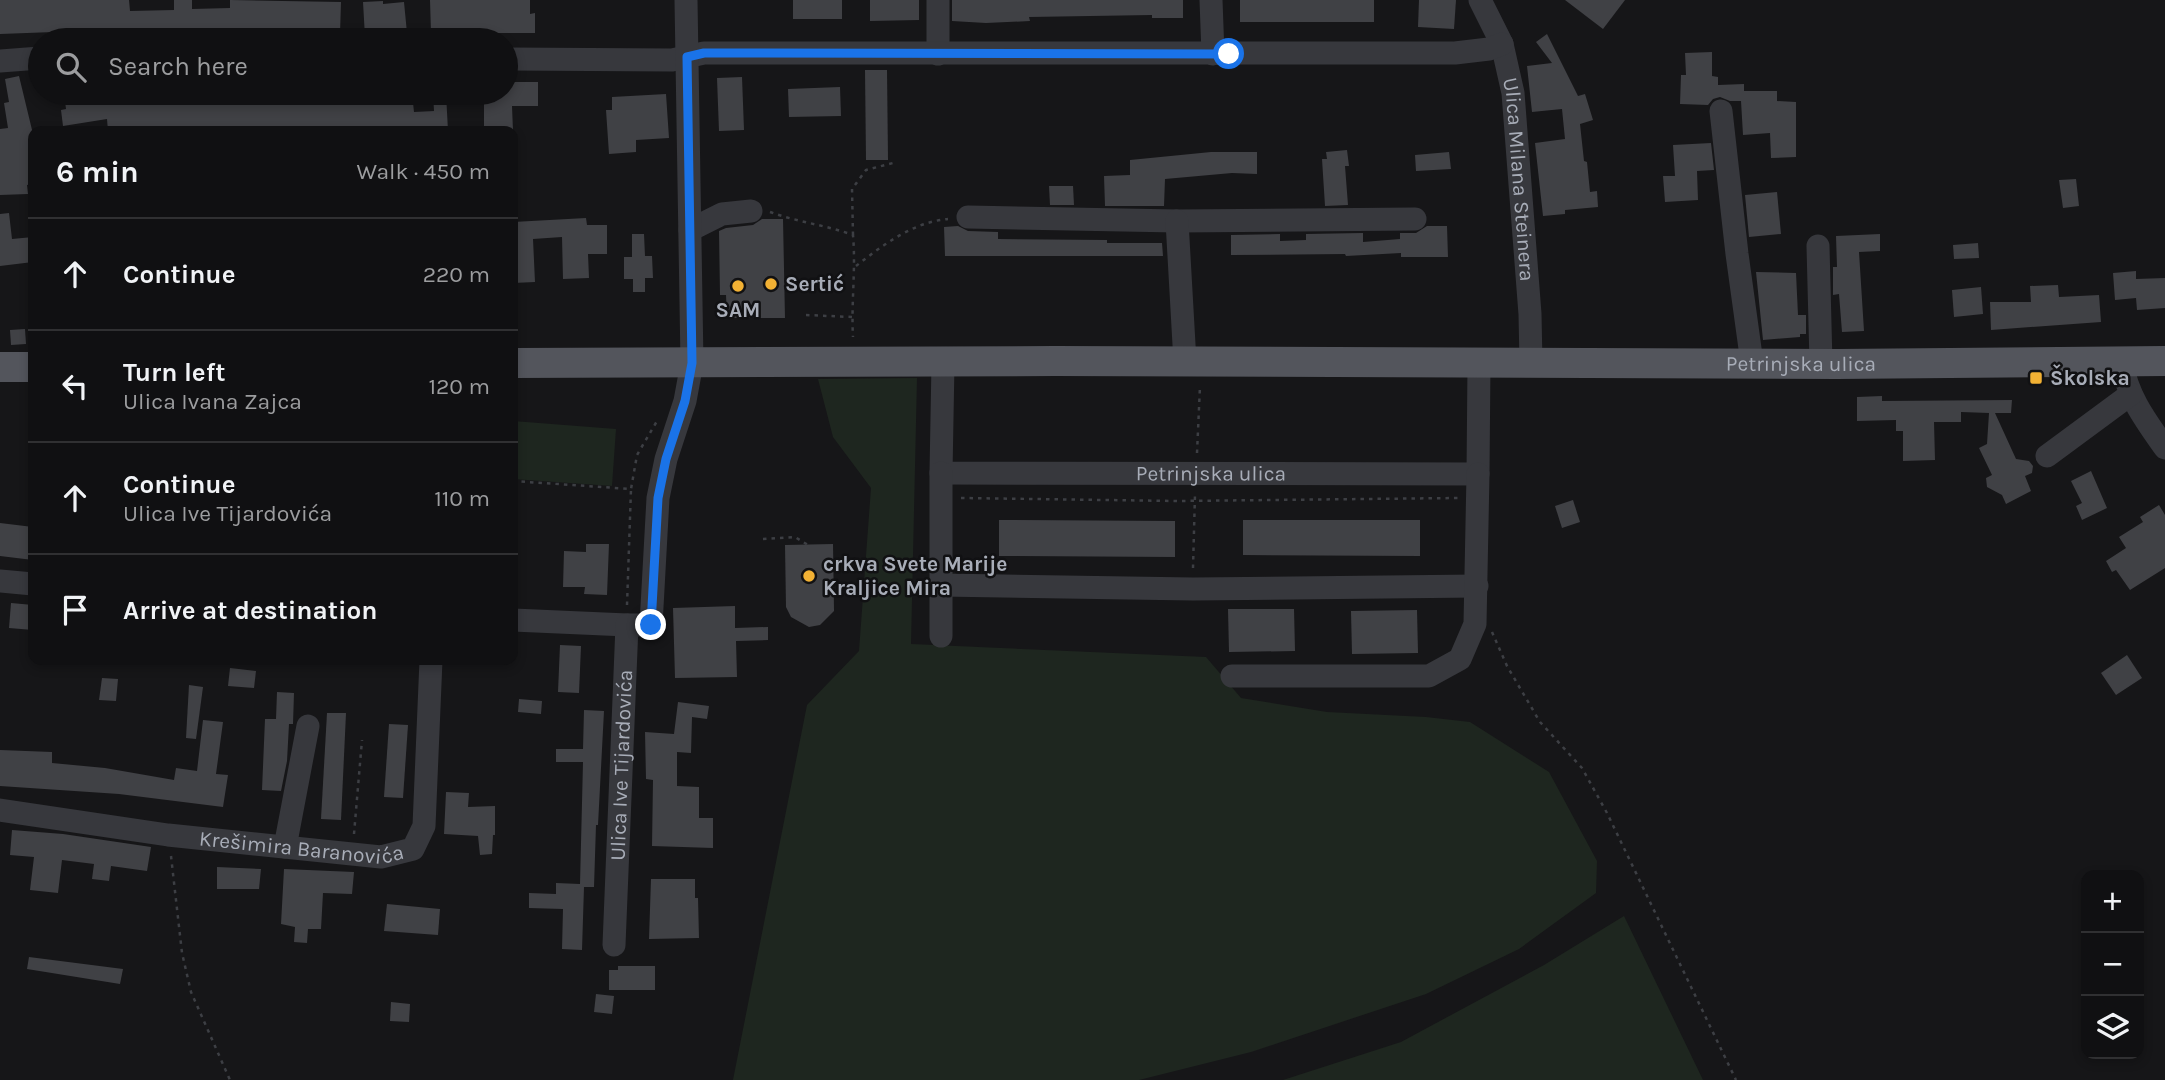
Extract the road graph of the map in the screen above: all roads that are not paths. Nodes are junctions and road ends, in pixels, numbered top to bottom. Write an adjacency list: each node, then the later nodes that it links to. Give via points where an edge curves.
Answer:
1 (685, 0): 8 (street)
2 (937, 0): 6 (street)
3 (1211, 0): 7 (street)
4 (1480, 0): 5 (street, Ulica Milana Steinera)
5 (1502, 44): 7 (street, via 1455,53); 25 (street, Ulica Milana Steinera, via 1513,93)
6 (938, 54): 7 (street); 8 (street, via 704,53)
7 (1213, 54)
8 (687, 57): 10 (street); 17 (street)
9 (28, 59): 11 (street)
10 (518, 59)
11 (0, 61)
12 (1721, 111): 26 (street)
13 (751, 211): 17 (street, via 722,214)
14 (968, 217): 16 (street)
15 (1415, 219): 16 (street)
16 (1177, 221): 20 (street)
17 (690, 230): 22 (street)
18 (1818, 247): 27 (street)
19 (2165, 361): 28 (main road, Petrinjska ulica)
20 (1185, 362): 23 (main road, Petrinjska ulica); 24 (main road, Petrinjska ulica)
21 (518, 363): 22 (main road, Petrinjska ulica)
22 (692, 363): 23 (main road, Petrinjska ulica); 41 (street, via 658,498 651,625)
23 (943, 363): 34 (street)
24 (1479, 363): 25 (main road, Petrinjska ulica); 35 (street)
25 (1531, 363): 26 (main road, Petrinjska ulica)
26 (1752, 363): 27 (main road, Petrinjska ulica)
27 (1821, 363): 28 (main road, Petrinjska ulica)
28 (2122, 363): 31 (street)
29 (0, 367): 30 (main road)
30 (28, 367)
31 (2131, 394): 32 (street); 33 (street)
32 (2165, 448)
33 (2047, 456)
34 (941, 473): 35 (street, Petrinjska ulica); 38 (street)
35 (1478, 474): 39 (street)
36 (0, 581): 37 (street)
37 (28, 584)
38 (941, 585): 39 (street, via 1193,589); 42 (street)
39 (1477, 586): 44 (street, via 1475,624 1460,659 1429,676)
40 (518, 620): 41 (street)
41 (627, 625): 48 (street, Ulica Ive Tijardovića)
42 (941, 636)
43 (431, 665): 47 (street, Krešimira Baranovića, via 424,826 413,849 381,857)
44 (1232, 676)
45 (308, 726): 47 (street)
46 (0, 810): 47 (street, Krešimira Baranovića)
47 (285, 847)
48 (614, 945)

